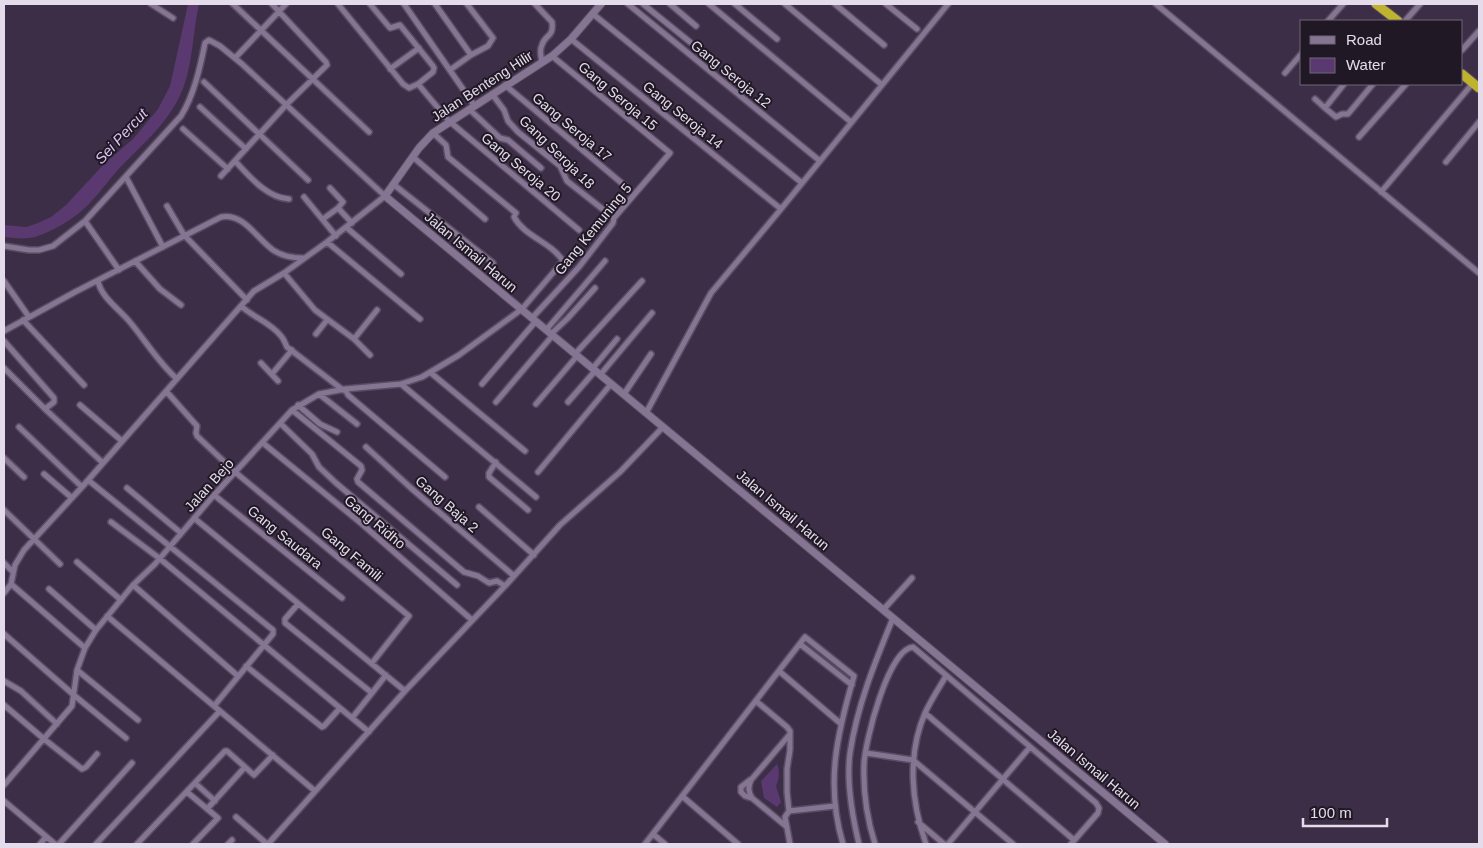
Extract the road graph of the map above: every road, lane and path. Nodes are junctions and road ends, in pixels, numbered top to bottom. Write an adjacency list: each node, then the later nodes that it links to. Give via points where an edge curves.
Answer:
1 (150, 4): 27 (street)
2 (233, 4): 33 (street)
3 (272, 4): 25 (street)
4 (286, 4): 25 (street)
5 (338, 4): 46 (street)
6 (370, 4): 39 (street, via 390,28 400,25)
7 (404, 4): 47 (street)
8 (435, 4): 41 (street)
9 (467, 4): 41 (street, via 493,38 488,46)
10 (535, 4): 45 (street, via 552,22 550,35 540,51)
11 (601, 4): 26 (street, Jalan Benteng Hilir)
12 (628, 4): 77 (street, Gang Seroja 12)
13 (643, 4): 37 (street)
14 (670, 4): 31 (street)
15 (709, 4): 66 (street)
16 (734, 4): 36 (street)
17 (785, 4): 53 (street)
18 (835, 4): 38 (street)
19 (886, 4): 32 (street)
20 (948, 4): 53 (street)
21 (1156, 4): 88 (street)
22 (1343, 4): 28 (street)
23 (1376, 4): 29 (highway)
24 (1420, 4): 30 (street)
25 (280, 11): 33 (street); 50 (street, via 326,62 326,67)
26 (593, 14): 35 (street, Jalan Benteng Hilir); 84 (street)
27 (174, 18)
28 (1329, 20)
29 (1395, 20)
30 (1406, 20)
31 (696, 26)
32 (917, 29)
33 (260, 30): 44 (street); 50 (street)
34 (1479, 31): 40 (street)
35 (571, 39): 43 (street, Jalan Benteng Hilir); 94 (street, Gang Seroja 14)
36 (777, 39)
37 (690, 42)
38 (884, 45)
39 (419, 48): 46 (street); 52 (street, via 434,68)
40 (1463, 49)
41 (471, 55): 47 (street)
42 (1300, 55): 48 (street)
43 (552, 56): 45 (street, Jalan Benteng Hilir); 74 (street, Gang Seroja 15)
44 (235, 58): 61 (street); 82 (street, via 212,41 206,41 188,105)
45 (542, 62): 54 (street, Jalan Benteng Hilir)
46 (390, 69): 52 (street, via 406,87)
47 (450, 70): 63 (street)
48 (1285, 73)
49 (1463, 75): 58 (highway)
50 (312, 78): 61 (street); 69 (street)
51 (204, 82): 71 (street)
52 (418, 84): 65 (street, Gang Seroja 20)
53 (881, 84): 66 (street)
54 (505, 85): 59 (street, Jalan Benteng Hilir); 86 (street, Gang Seroja 17)
55 (1343, 85): 64 (street)
56 (1372, 85): 64 (street, via 1348,114 1336,118)
57 (1405, 85): 72 (street)
58 (1476, 85): 88 (street)
59 (492, 94): 63 (street, Jalan Benteng Hilir); 96 (street, Gang Seroja 18, via 518,132 560,166 567,180)
60 (1315, 99): 64 (street)
61 (286, 105): 71 (street); 89 (street)
62 (200, 107): 73 (street)
63 (472, 107): 65 (street, Jalan Benteng Hilir); 79 (street, via 500,138 508,140)
64 (1324, 108)
65 (449, 121): 70 (street, Jalan Benteng Hilir); 101 (street, Gang Seroja 20)
66 (851, 122): 77 (street)
67 (1479, 122): 78 (street)
68 (183, 129): 80 (street)
69 (369, 132)
70 (433, 133): 75 (street, Jalan Benteng Hilir); 122 (street, Jalan Bejo, via 446,145 448,156 516,212 514,217 518,224 563,261)
71 (260, 134): 73 (street); 83 (street)
72 (1359, 137)
73 (246, 149): 76 (street)
74 (670, 153): 96 (street, Gang Kemuning 5)
75 (413, 157): 85 (street, Jalan Benteng Hilir); 95 (street)
76 (235, 161): 80 (street); 91 (street, via 272,194 278,198)
77 (820, 161): 84 (street)
78 (1446, 162)
79 (541, 168)
80 (228, 169): 81 (street)
81 (221, 176)
82 (126, 177): 98 (street); 106 (street)
83 (308, 180)
84 (802, 183): 94 (street)
85 (393, 184): 89 (street, Jalan Benteng Hilir); 110 (street)
86 (624, 186)
87 (330, 188): 93 (street, via 343,202)
88 (1381, 192): 113 (street)
89 (385, 196): 99 (street); 122 (street, Jalan Ismail Harun)
90 (304, 197): 97 (street)
91 (289, 198)
92 (168, 206): 102 (street)
93 (338, 208): 97 (street); 99 (street)
94 (781, 210): 162 (street, via 707,299)
95 (485, 218)
96 (614, 218): 129 (street, Gang Kemuning 5)
97 (323, 219): 103 (street)
98 (85, 221): 105 (street, via 53,246 39,250); 111 (street)
99 (352, 223): 100 (street)
100 (347, 228): 103 (street); 114 (street)
101 (579, 230)
102 (184, 235): 106 (street); 107 (street, via 213,220 234,217 274,250 290,257); 119 (street)
103 (336, 236): 104 (street)
104 (328, 242): 107 (street); 126 (street)
105 (4, 246)
106 (164, 247): 109 (street)
107 (304, 258): 112 (street)
108 (605, 261): 131 (street)
109 (135, 262): 111 (street); 120 (street, via 160,289)
110 (493, 263)
111 (119, 270): 116 (street)
112 (284, 273): 119 (street, via 259,287); 128 (street)
113 (1479, 273)
114 (401, 274)
115 (4, 281): 125 (street)
116 (98, 281): 125 (street); 145 (street, via 102,291)
117 (642, 281): 139 (street)
118 (594, 288): 131 (street)
119 (247, 300): 121 (street)
120 (182, 305)
121 (241, 306): 136 (street, via 275,329 286,347); 145 (street)
122 (522, 309): 129 (street, Jalan Ismail Harun); 143 (street, Jalan Bejo)
123 (377, 310): 133 (street)
124 (652, 313): 142 (street)
125 (29, 317): 127 (street)
126 (420, 319)
127 (23, 320): 130 (street); 150 (street)
128 (327, 320): 132 (street); 133 (street)
129 (534, 320): 131 (street, Jalan Ismail Harun); 148 (street, Gang Kemuning 5)
130 (4, 329)
131 (550, 333): 139 (street, Jalan Ismail Harun); 155 (street)
132 (316, 334)
133 (354, 339): 138 (street)
134 (617, 339): 142 (street)
135 (4, 341): 160 (street, via 54,398 54,402)
136 (292, 350): 144 (street); 151 (street)
137 (651, 354): 154 (street)
138 (370, 355)
139 (576, 355): 142 (street, Jalan Ismail Harun); 157 (street)
140 (261, 363): 144 (street)
141 (4, 368): 160 (street)
142 (596, 371): 149 (street, Jalan Ismail Harun); 156 (street)
143 (431, 372): 147 (street, Jalan Bejo); 171 (street)
144 (272, 374): 146 (street)
145 (177, 379): 152 (street)
146 (278, 381)
147 (401, 384): 151 (street, Jalan Bejo); 173 (street)
148 (482, 384)
149 (611, 384): 154 (street, Jalan Ismail Harun); 176 (street)
150 (84, 385)
151 (344, 389): 153 (street, Jalan Bejo); 178 (street)
152 (166, 391): 168 (street); 175 (street, via 197,426 198,436)
153 (319, 394): 159 (street, Jalan Bejo); 164 (street)
154 (624, 394): 162 (street, Jalan Ismail Harun)
155 (496, 402)
156 (568, 402)
157 (536, 404)
158 (80, 405): 168 (street)
159 (298, 405): 161 (street, Jalan Bejo); 167 (street, via 320,424)
160 (45, 409): 174 (street)
161 (292, 410): 163 (street, Jalan Bejo); 203 (street, via 361,466 358,482 464,572 489,583)
162 (646, 413): 166 (street, Jalan Ismail Harun)
163 (280, 423): 169 (street, Jalan Bejo); 205 (street, via 336,483)
164 (357, 424)
165 (19, 427): 181 (street)
166 (663, 427): 194 (street, via 620,472 569,515); 211 (street, Jalan Ismail Harun)
167 (337, 432)
168 (122, 441): 174 (street)
169 (263, 442): 175 (street, Jalan Bejo); 214 (street, Gang Ridho)
170 (366, 447): 200 (street, Gang Baja 2)
171 (525, 451)
172 (4, 458): 179 (street)
173 (496, 462): 184 (street); 188 (street, via 489,477)
174 (103, 463): 180 (street)
175 (235, 472): 183 (street, Jalan Bejo); 220 (street, Gang Famili, via 409,616)
176 (538, 472)
177 (44, 474): 185 (street)
178 (445, 477)
179 (24, 478)
180 (88, 480): 181 (street); 193 (street)
181 (82, 487): 185 (street)
182 (127, 488): 191 (street)
183 (214, 494): 189 (street, Jalan Bejo); 208 (street, Gang Saudara)
184 (536, 497)
185 (72, 498): 192 (street)
186 (479, 507): 194 (street)
187 (4, 510): 192 (street)
188 (528, 510)
189 (194, 518): 191 (street, Jalan Bejo); 210 (street)
190 (112, 522): 195 (street)
191 (181, 533): 193 (street, Jalan Bejo)
192 (34, 538): 198 (street); 199 (street, via 19,557)
193 (170, 546): 195 (street, Jalan Bejo); 218 (street, via 273,630)
194 (534, 555): 200 (street)
195 (159, 558): 204 (street, Jalan Bejo); 218 (street)
196 (77, 562): 209 (street)
197 (4, 563): 199 (street)
198 (60, 564)
199 (13, 572): 202 (street)
200 (514, 576): 203 (street)
201 (912, 578): 211 (street)
202 (11, 584): 207 (street); 219 (street)
203 (501, 584): 214 (street)
204 (133, 585): 209 (street, Jalan Bejo); 225 (street)
205 (457, 585)
206 (49, 589): 215 (street)
207 (4, 593)
208 (342, 598)
209 (121, 600): 212 (street, Jalan Bejo)
210 (298, 604): 220 (street); 230 (street, via 285,623)
211 (884, 610): 213 (street, Jalan Ismail Harun)
212 (107, 616): 215 (street, Jalan Bejo); 234 (street)
213 (893, 618): 282 (street, via 865,690 850,755 853,819); 287 (street, Jalan Ismail Harun)
214 (472, 620): 229 (street)
215 (96, 630): 219 (street, Jalan Bejo)
216 (4, 634): 231 (street)
217 (800, 644): 223 (street); 228 (street); 228 (street, via 805,637 854,676)
218 (263, 646): 221 (street); 235 (street)
219 (85, 648): 222 (street, Jalan Bejo)
220 (372, 663): 224 (street)
221 (246, 666): 225 (street); 235 (street, via 322,727)
222 (77, 670): 231 (street, Jalan Bejo); 239 (street)
223 (779, 671): 232 (street); 240 (street)
224 (386, 675): 229 (street); 230 (street)
225 (238, 676): 234 (street)
226 (946, 676): 237 (street); 246 (street); 247 (street, via 913,647 901,653 878,702)
227 (4, 681): 241 (street, via 21,691)
228 (852, 685): 240 (street)
229 (405, 691): 242 (street)
230 (372, 693): 238 (street)
231 (75, 696): 241 (street, Jalan Bejo); 244 (street)
232 (756, 701): 243 (street, via 787,727); 258 (street)
233 (4, 705): 245 (street)
234 (214, 706): 236 (street)
235 (340, 708): 238 (street)
236 (219, 712): 249 (street); 273 (street)
237 (925, 713): 250 (street); 253 (street)
238 (352, 718): 242 (street)
239 (138, 720)
240 (840, 723): 261 (street, via 835,754)
241 (58, 724): 245 (street, Jalan Bejo)
242 (369, 732): 256 (street)
243 (790, 734): 263 (street, via 787,769); 267 (street, via 751,780 741,787 745,796 752,798)
244 (126, 738)
245 (44, 739): 248 (street, via 82,769); 255 (street, Jalan Bejo)
246 (1030, 747): 253 (street); 270 (street, via 1099,808)
247 (866, 753): 250 (street); 283 (street, via 866,802)
248 (97, 754)
249 (273, 755): 252 (street, via 256,775); 256 (street)
250 (913, 760): 264 (street); 266 (street)
251 (132, 763): 272 (street)
252 (245, 767): 254 (street, via 226,751); 260 (street)
253 (1002, 780): 264 (street); 270 (street)
254 (195, 783): 257 (street); 260 (street)
255 (4, 785)
256 (315, 791): 276 (street)
257 (187, 792): 262 (street); 274 (street)
258 (682, 796): 268 (street); 279 (street)
259 (4, 801): 269 (street)
260 (214, 801): 262 (street)
261 (835, 806): 263 (street); 281 (street)
262 (207, 808): 275 (street, via 218,818)
263 (789, 810): 267 (street, via 785,817)
264 (975, 812): 285 (street); 286 (street)
265 (236, 817): 276 (street)
266 (918, 821): 284 (street); 285 (street)
267 (787, 827): 280 (street)
268 (653, 834): 277 (street); 278 (street)
269 (46, 837): 271 (street); 272 (street)
270 (1073, 842)
271 (40, 844)
272 (57, 844)
273 (96, 844)
274 (137, 844)
275 (193, 844)
276 (267, 844)
277 (645, 844)
278 (665, 844)
279 (738, 844)
280 (790, 844)
281 (843, 844)
282 (859, 844)
283 (875, 844)
284 (926, 844)
285 (943, 844)
286 (1013, 844)
287 (1165, 844)

